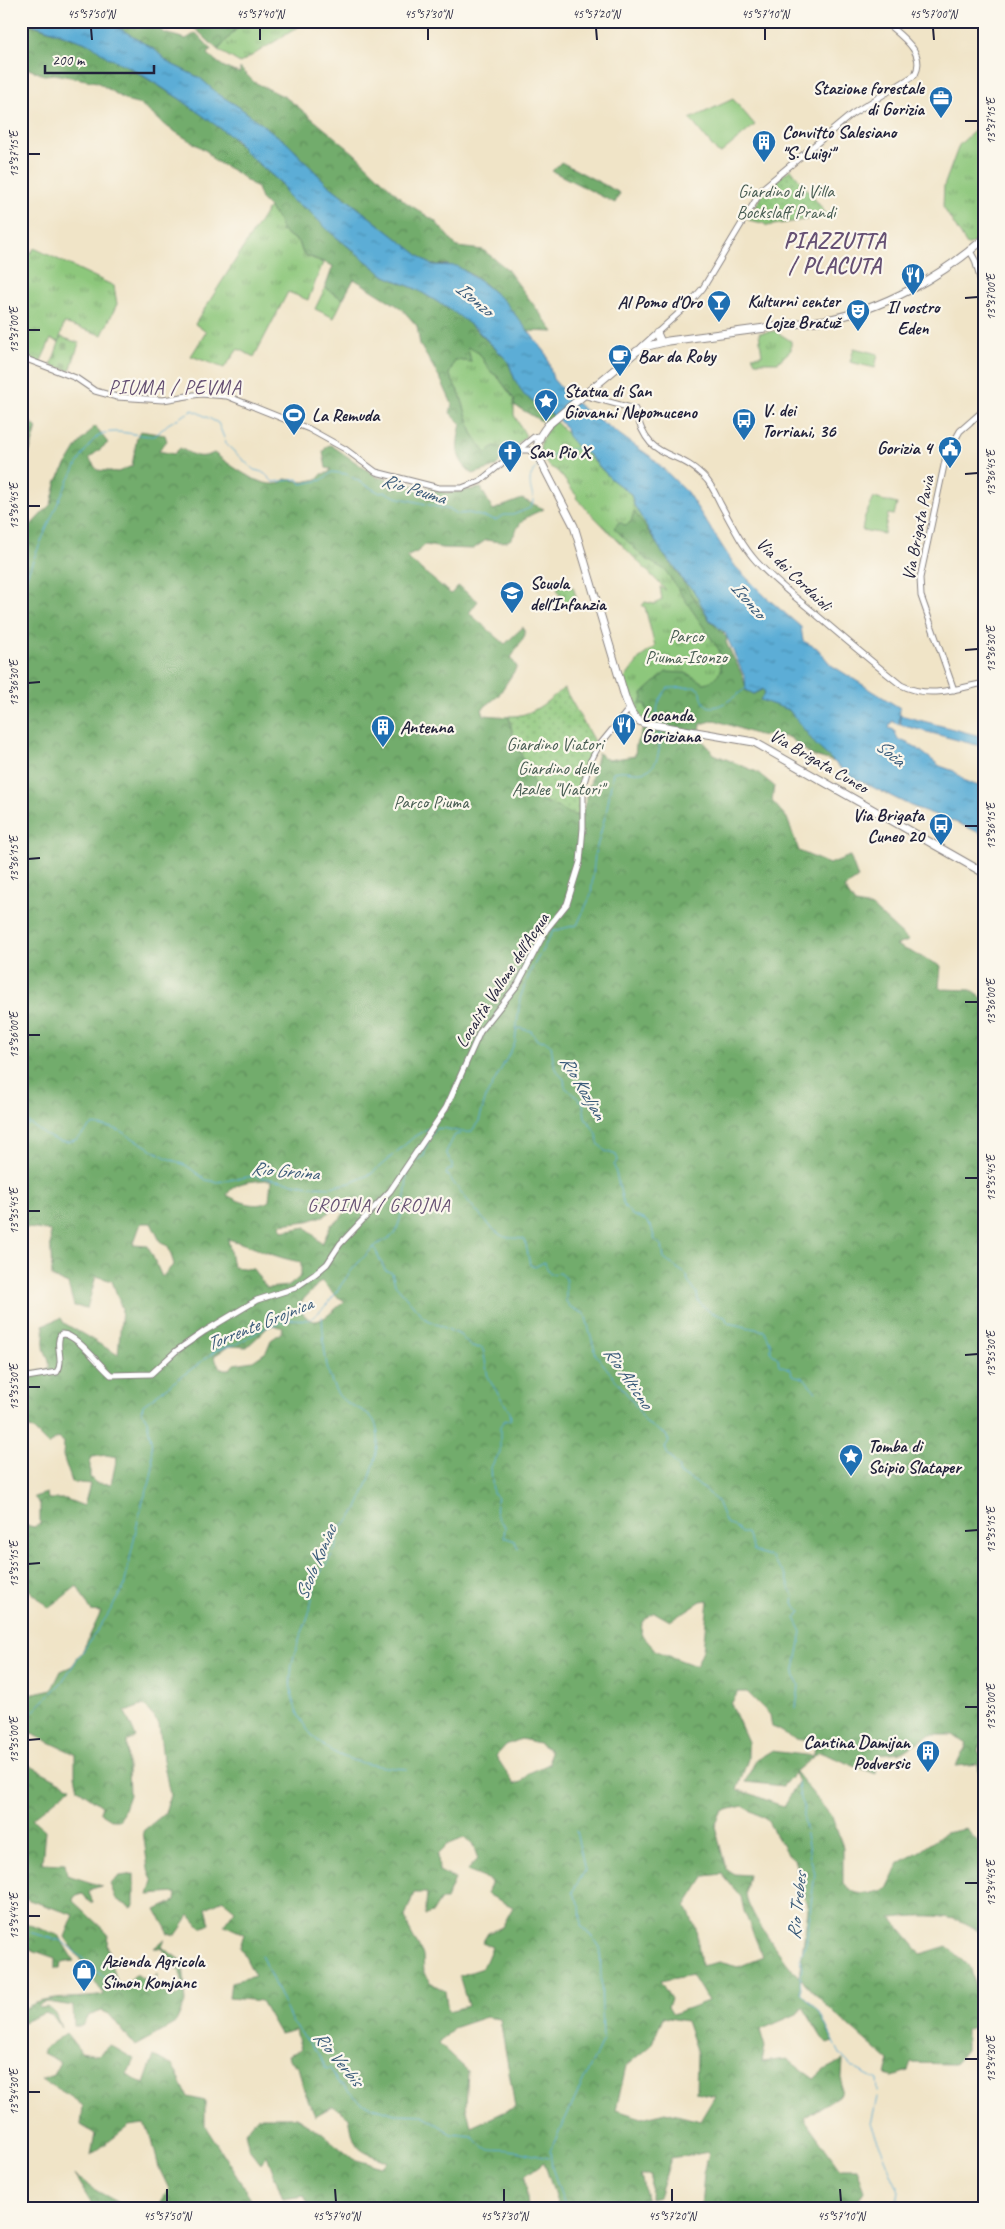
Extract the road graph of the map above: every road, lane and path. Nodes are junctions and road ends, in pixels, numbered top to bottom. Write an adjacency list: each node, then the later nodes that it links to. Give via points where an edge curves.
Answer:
1 (884, 21): 5 (street, via 914,49 918,60 914,75 852,114 763,188 703,288)
2 (984, 239): 3 (main road)
3 (970, 251): 4 (street); 6 (main road, via 893,297 837,318)
4 (984, 293)
5 (658, 333): 6 (main road); 7 (street)
6 (661, 342): 7 (main road)
7 (647, 344): 9 (main road)
8 (21, 357): 12 (street, via 76,378 95,391 117,397 162,400 200,394 227,396 309,429 376,472 425,485 452,489 480,481)
9 (583, 395): 11 (main road); 15 (street, Via dei Cordaioli, via 635,409 640,430 648,443 660,452 682,460 709,482 740,539 756,561 901,685 923,693)
10 (984, 410): 15 (street, Via Brigata Pavia, via 960,431 946,456 920,578 921,596)
11 (540, 436): 12 (street); 13 (main road)
12 (518, 450): 13 (street, via 529,450)
13 (539, 459): 16 (main road, via 574,526)
14 (984, 683): 15 (street, Via dei Cordaioli)
15 (954, 690)
16 (629, 709): 17 (main road, Via Brigata Cuneo, via 640,722 754,742); 18 (street, Località Vallone dell'Acqua, via 590,762 582,792 580,862 567,904 546,930 518,984 480,1032 446,1108 390,1191 340,1244 327,1264 295,1288 257,1300 205,1331 151,1374 111,1375 74,1338 64,1333 58,1338 61,1362 57,1372)
17 (984, 873)
18 (21, 1378)

